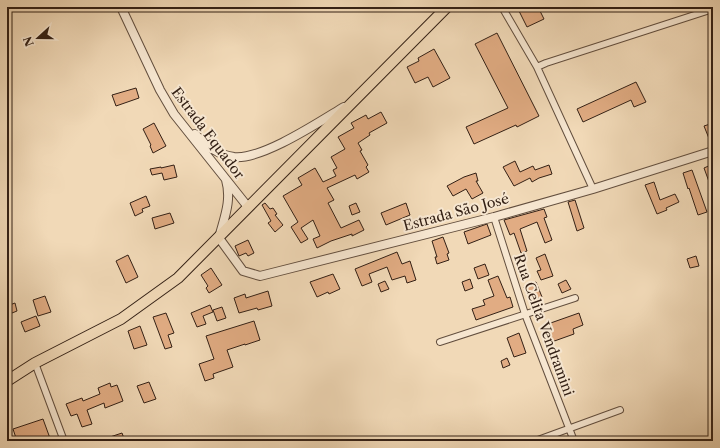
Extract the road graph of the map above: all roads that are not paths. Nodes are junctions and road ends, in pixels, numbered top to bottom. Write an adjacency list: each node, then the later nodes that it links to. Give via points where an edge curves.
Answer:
1 (121, 7): 7 (street, Estrada Equador)
2 (447, 7): 6 (main road)
3 (502, 7): 5 (street)
4 (713, 9): 5 (street)
5 (537, 67): 10 (street)
6 (354, 100): 7 (street, via 314,126 260,153 234,157 218,152); 11 (main road)
7 (174, 114): 9 (street, Estrada Equador)
8 (713, 151): 10 (street, Estrada São José)
9 (226, 180): 11 (street, Estrada Equador); 13 (street, via 228,206)
10 (593, 188): 12 (street, Estrada São José)
11 (248, 207): 13 (main road)
12 (494, 217): 13 (street, Estrada São José, via 260,276 243,271); 15 (street, Rua Celita Vendramini)
13 (219, 238): 17 (main road, via 178,278 121,319)
14 (575, 298): 15 (street)
15 (525, 314): 16 (street); 20 (street, Rua Celita Vendramini)
16 (440, 342)
17 (35, 363): 18 (main road); 21 (street)
18 (7, 381)
19 (620, 410): 20 (street)
20 (570, 429): 22 (street); 23 (street, Rua Celita Vendramini)
21 (64, 441)
22 (535, 441)
23 (574, 441)

